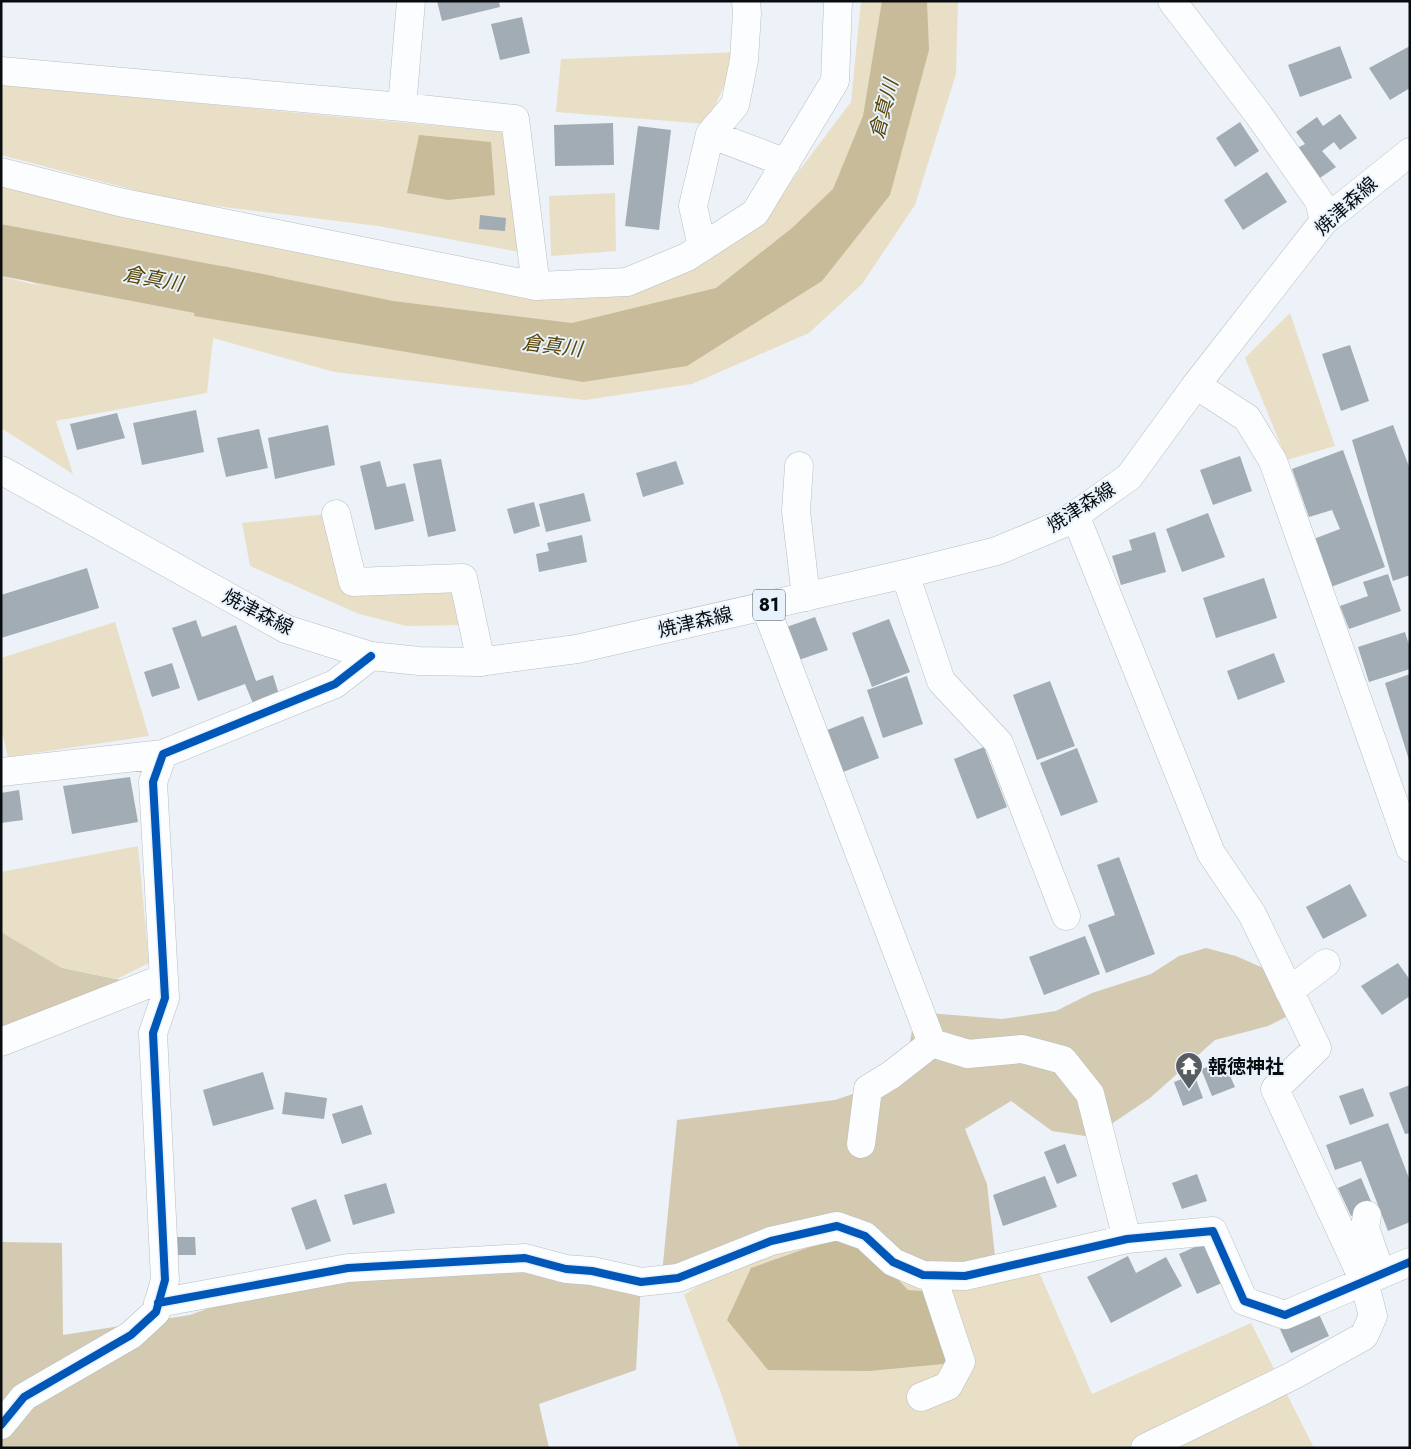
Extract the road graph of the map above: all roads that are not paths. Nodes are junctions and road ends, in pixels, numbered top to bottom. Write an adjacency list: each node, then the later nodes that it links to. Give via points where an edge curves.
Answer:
1 (412, 1): 6 (street)
2 (746, 1): 7 (street, via 744,60 735,105)
3 (838, 1): 9 (street, via 835,81)
4 (1172, 1): 11 (street, via 1319,200)
5 (1, 71): 6 (street)
6 (402, 107): 13 (street, via 515,119)
7 (710, 134): 9 (street); 12 (street, via 694,206)
8 (1410, 152): 11 (street, 焼津森線 / 81)
9 (786, 164): 12 (street, via 755,214)
10 (1, 172): 13 (street, via 119,202)
11 (1324, 221): 14 (street, 焼津森線 / 81)
12 (702, 247): 13 (street, via 687,257 627,282)
13 (536, 286)
14 (1196, 385): 18 (street, 焼津森線 / 81, via 1129,477); 26 (street, via 1247,418 1273,461)
15 (800, 466): 20 (street, via 796,511)
16 (1, 470): 22 (street, 焼津森線 / 81, via 286,629)
17 (336, 514): 23 (street, via 353,582 463,578)
18 (1075, 515): 19 (street, 焼津森線 / 81, via 1064,523 997,551); 30 (street, via 1211,853 1252,914)
19 (904, 574): 20 (street, 焼津森線 / 81); 27 (street, via 941,681 999,744)
20 (806, 597): 21 (street, 焼津森線 / 81)
21 (765, 606): 23 (street, 焼津森線 / 81, via 577,649); 32 (street)
22 (371, 656): 23 (street, 焼津森線 / 81); 24 (street, via 335,684)
23 (481, 662)
24 (163, 754): 25 (street); 29 (street, via 154,782)
25 (1, 772)
26 (1410, 848)
27 (1066, 916)
28 (1326, 963): 30 (street)
29 (164, 978): 31 (street); 39 (street, via 165,998 153,1033 165,1280)
30 (1289, 991): 38 (street, via 1317,1048 1275,1089)
31 (1, 1042)
32 (932, 1043): 33 (street, via 868,1089); 35 (street, via 968,1054 1022,1049 1063,1060 1090,1094)
33 (860, 1144)
34 (1367, 1215): 38 (street, via 1365,1228)
35 (1127, 1239): 37 (street, via 965,1276); 38 (street, via 1213,1231 1244,1301 1285,1315)
36 (1410, 1262): 38 (street)
37 (932, 1276): 39 (street, via 893,1262 865,1236 837,1226 771,1241 678,1278 641,1282 525,1258 348,1268); 40 (street, via 961,1362 948,1386)
38 (1372, 1278): 42 (street, via 1373,1316 1364,1336 1292,1376)
39 (158, 1304): 41 (street, via 156,1312 131,1334 24,1397)
40 (921, 1397)
41 (1, 1425)
42 (1145, 1448)

